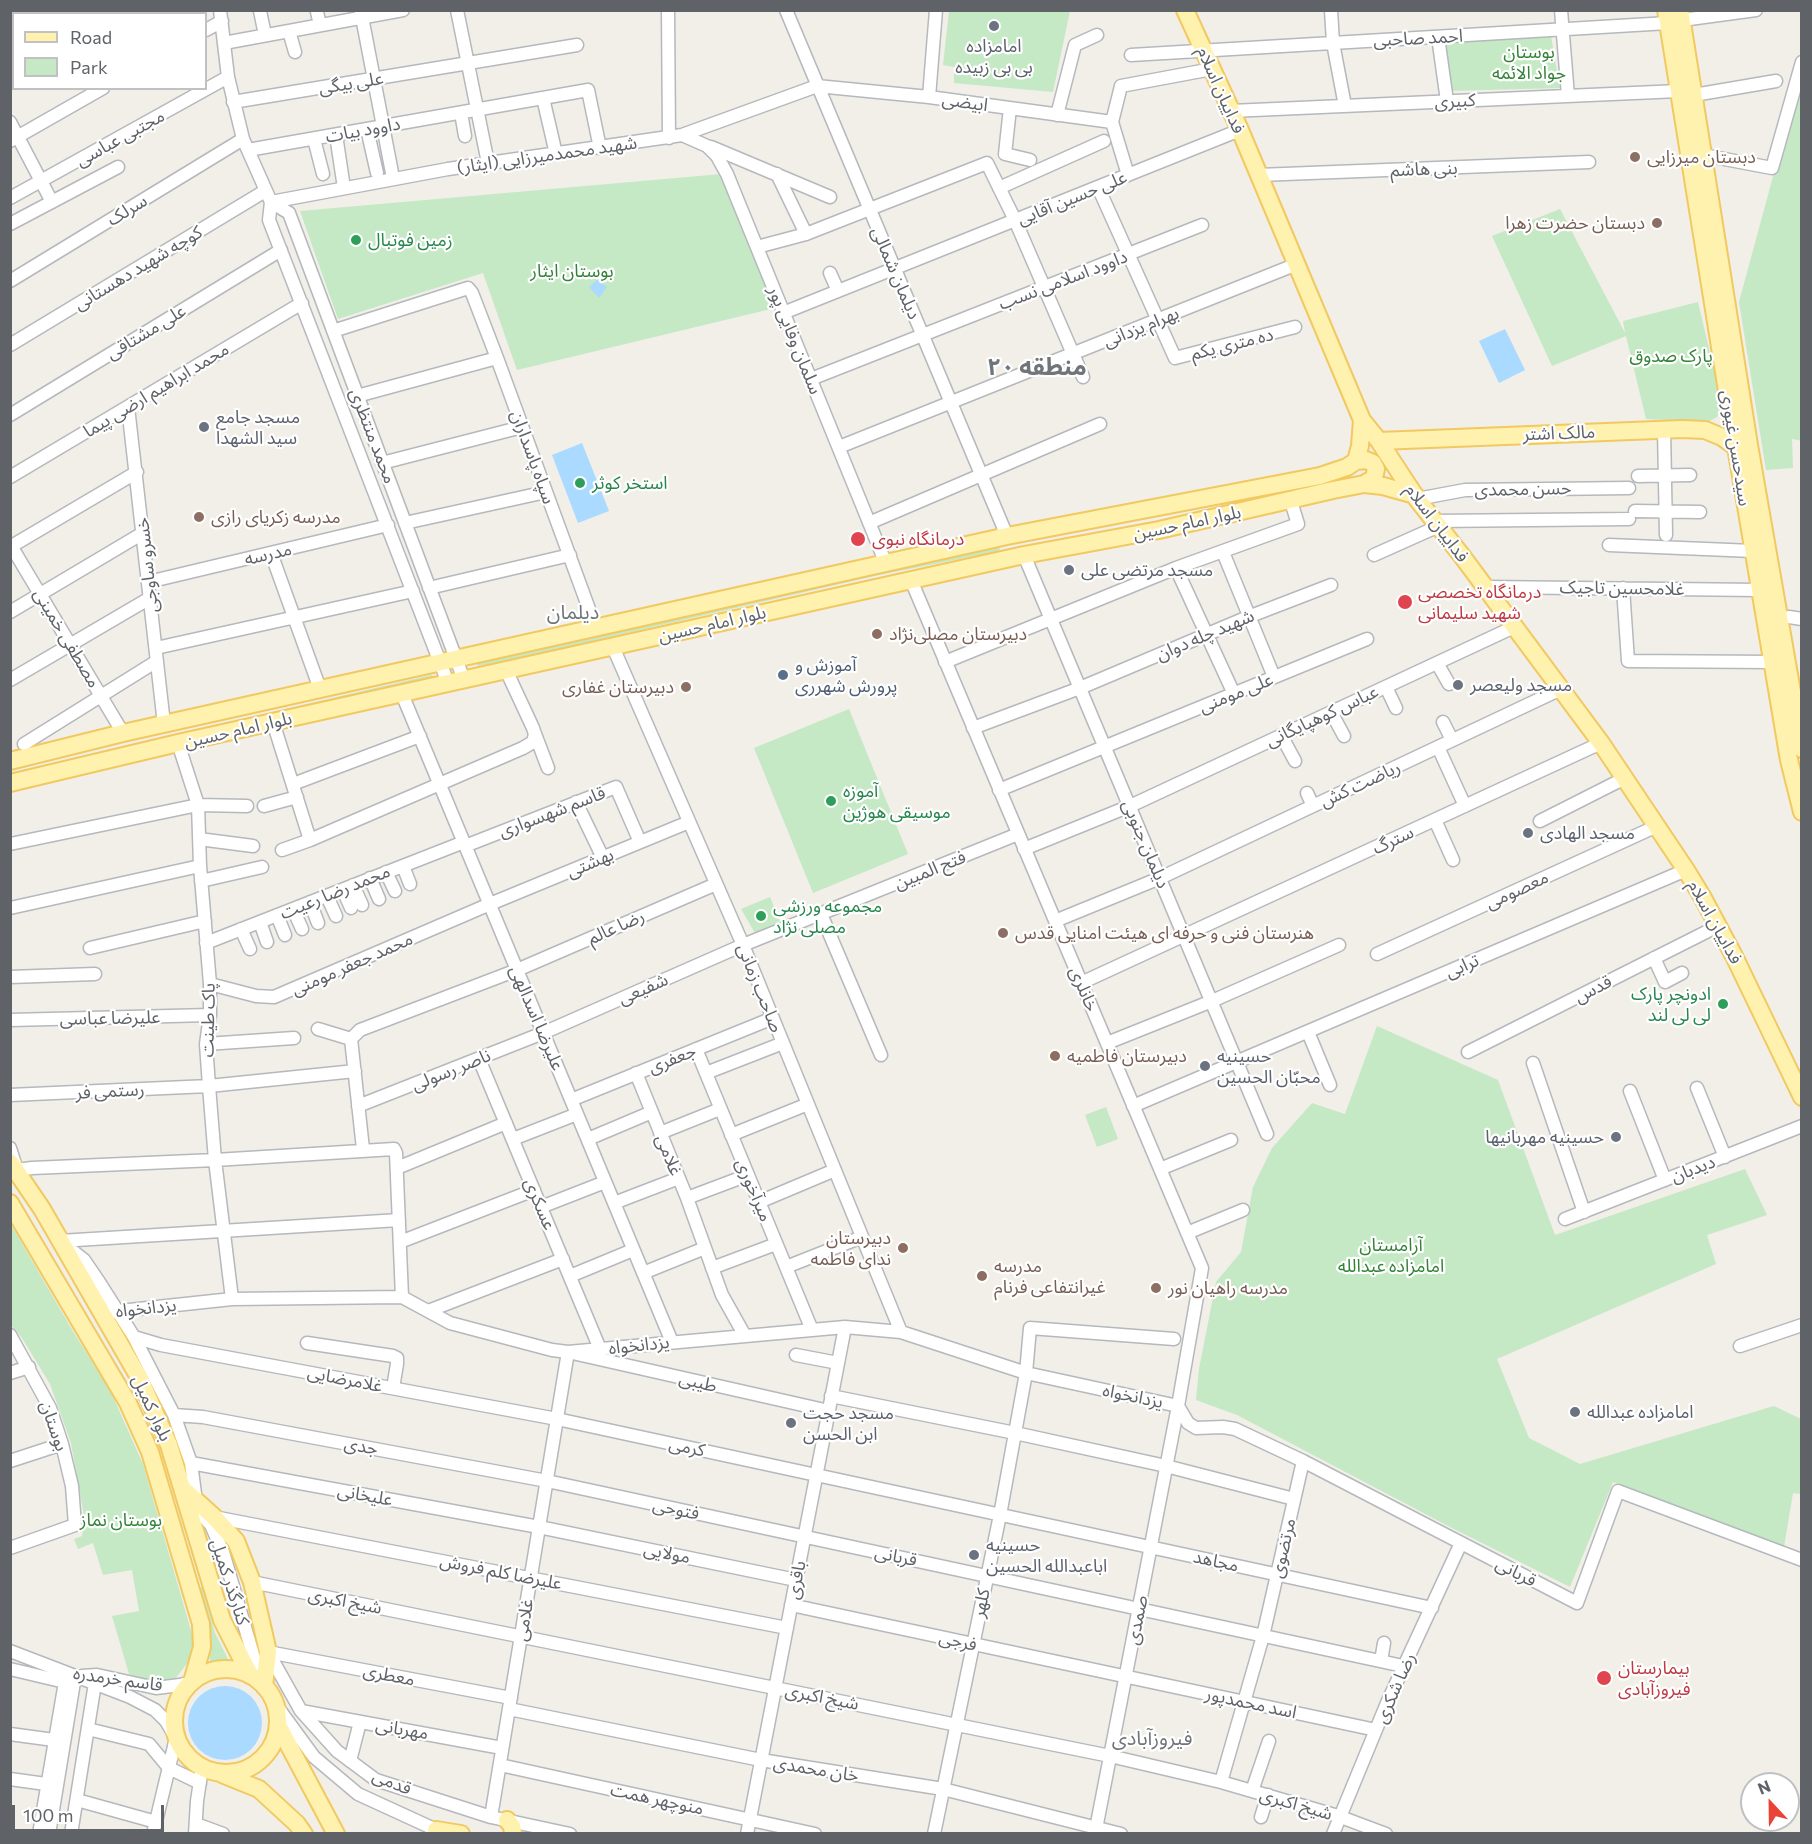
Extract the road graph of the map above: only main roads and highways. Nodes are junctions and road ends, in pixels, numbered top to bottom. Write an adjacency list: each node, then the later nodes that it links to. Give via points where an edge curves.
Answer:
1 (1185, 10): 4 (main road, فداییان اسلام)
2 (1674, 16): 3 (main road, سیدحسن غیوری)
3 (1686, 93): 6 (main road, سیدحسن غیوری); 10 (main road, سیدحسن غیوری, via 1703,155)
4 (1362, 420): 5 (main road, فداییان اسلام); 7 (main road)
5 (1379, 441): 6 (main road, مالک اشتر, via 1664,429 1705,430); 9 (main road, فداییان اسلام)
6 (1736, 447): 13 (main road, سیدحسن غیوری, via 1789,760)
7 (1356, 461): 8 (main road, via 1366,460 1376,469 1374,478); 11 (main road, بلوار امام حسین, via 1320,476 1007,536)
8 (1364, 484): 9 (main road, بلوار امام حسین); 12 (main road, بلوار امام حسین, via 1159,530 1024,555)
9 (1416, 497): 14 (main road, فداییان اسلام, via 1601,743 1658,826 1718,926)
10 (1802, 749)
11 (10, 761)
12 (10, 783)
13 (1802, 812)
14 (1802, 1097)
15 (14, 1166): 17 (main road, بلوار کمیل, via 109,1312 169,1445)
16 (10, 1203): 19 (main road, بلوار کمیل, via 128,1403 150,1452 201,1624 202,1647)
17 (183, 1489): 18 (main road, بلوار کمیل, via 222,1620); 18 (main road, via 236,1541 252,1582 268,1652)
18 (258, 1681): 19 (main road, via 235,1670 220,1670); 20 (main road, via 276,1705)
19 (192, 1682): 21 (main road, via 175,1707 176,1738 201,1776)
20 (278, 1725): 21 (main road, via 266,1755 253,1766); 24 (main road)
21 (222, 1773): 23 (main road, via 259,1789)
22 (440, 1832): 25 (main road)
23 (304, 1833)
24 (336, 1833)
25 (461, 1833)

